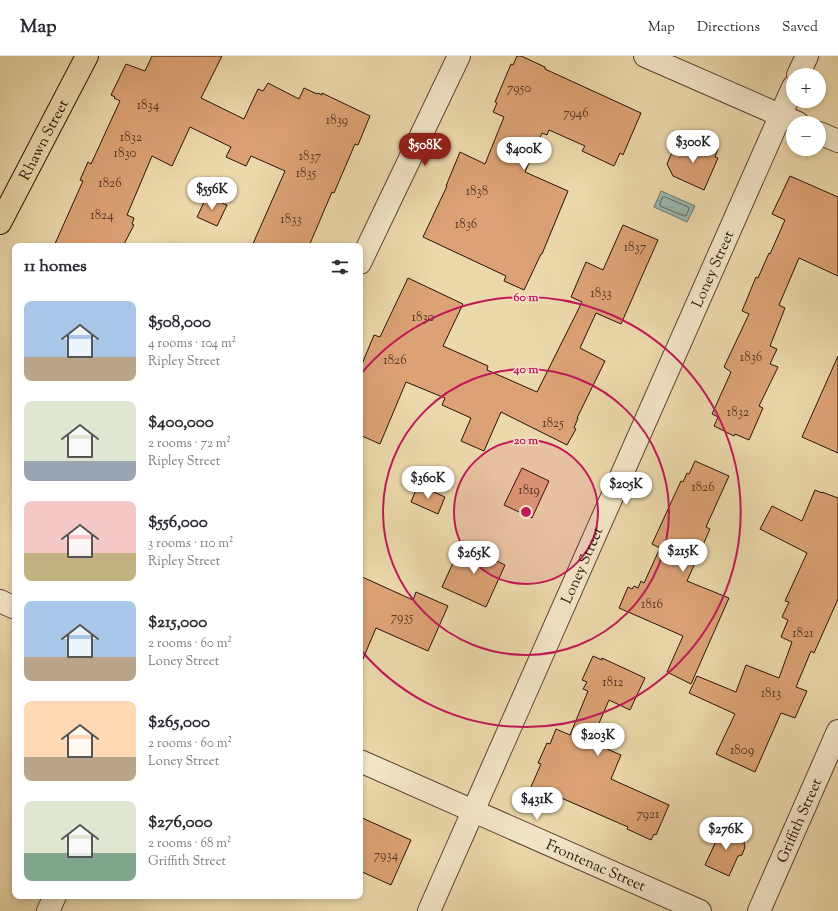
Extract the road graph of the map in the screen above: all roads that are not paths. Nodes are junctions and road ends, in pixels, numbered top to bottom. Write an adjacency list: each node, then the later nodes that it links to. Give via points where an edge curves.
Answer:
1 (87, 56): 10 (main road, Rhawn Street)
2 (459, 56): 11 (street)
3 (645, 56): 6 (street)
4 (807, 56): 5 (street)
5 (801, 68)
6 (786, 118)
7 (786, 126): 16 (street, Loney Street)
8 (826, 135): 9 (street)
9 (838, 141)
10 (0, 223)
11 (363, 257)
12 (0, 601): 13 (street)
13 (12, 607)
14 (838, 730): 21 (street, Griffith Street)
15 (363, 762): 16 (street, Frontenac Street)
16 (473, 811): 19 (street, Loney Street); 20 (street, Frontenac Street)
17 (54, 899): 18 (street)
18 (48, 911)
19 (429, 911)
20 (700, 911)
21 (759, 911)

